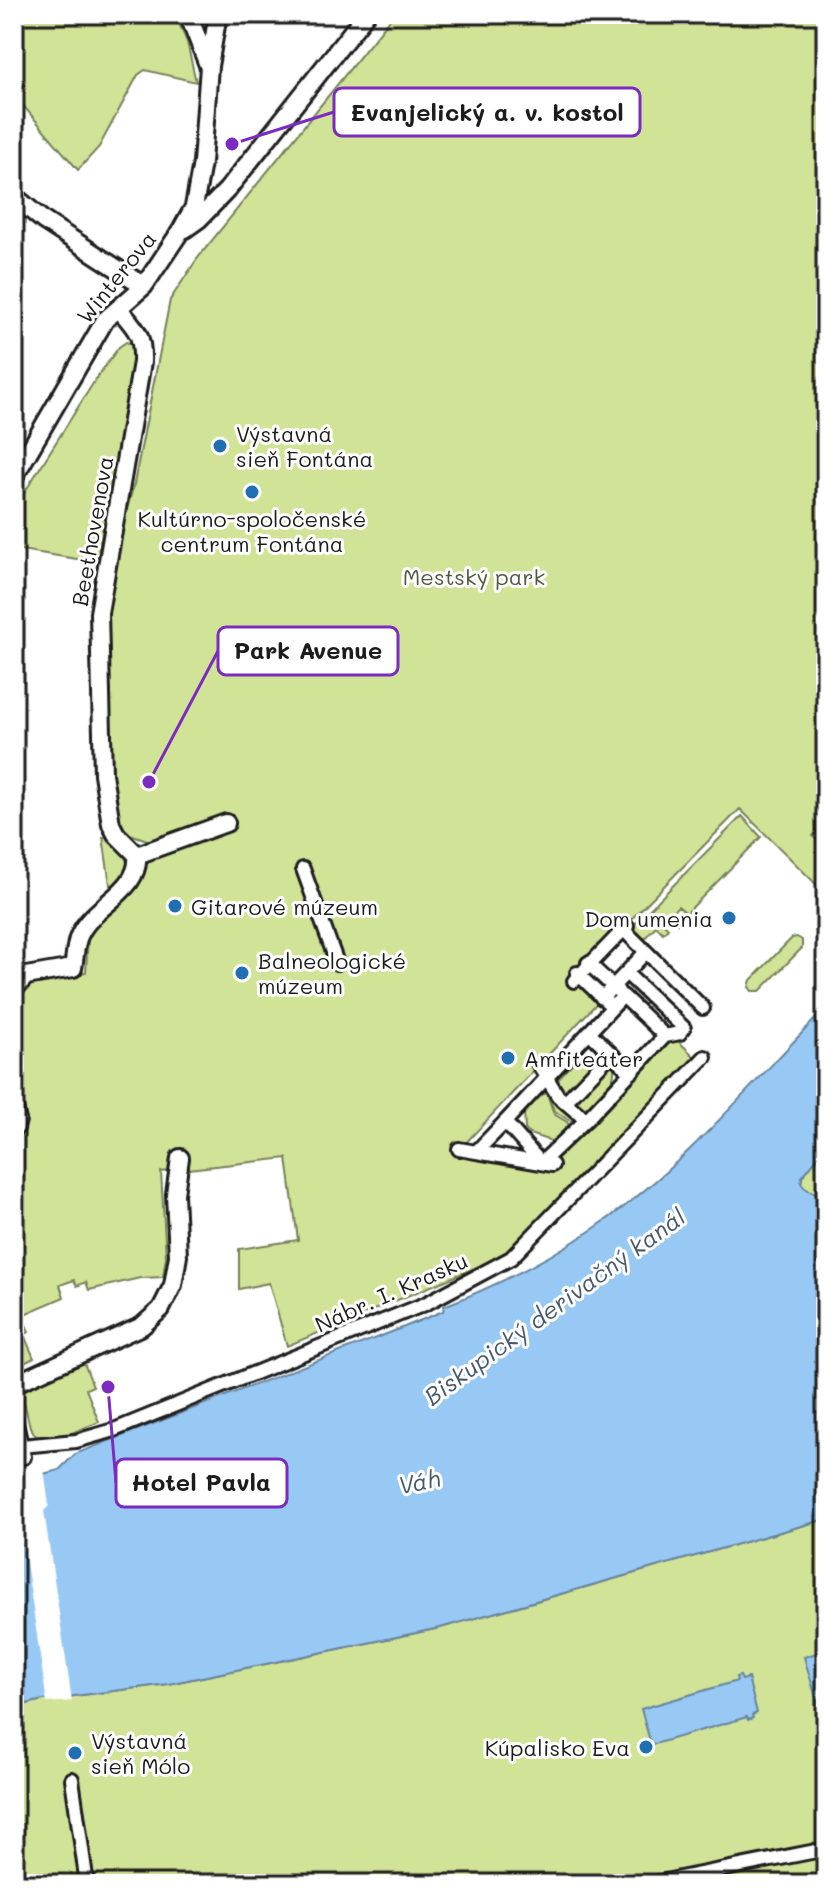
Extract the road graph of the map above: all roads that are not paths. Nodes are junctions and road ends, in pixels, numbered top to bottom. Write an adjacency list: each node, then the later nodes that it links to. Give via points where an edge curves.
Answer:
1 (188, 14): 4 (street)
2 (218, 14): 4 (street, Winterova)
3 (366, 14): 6 (street)
4 (209, 66): 5 (street, Winterova)
5 (198, 186): 6 (street); 8 (street, Winterova)
6 (227, 190): 8 (street)
7 (14, 196): 9 (street)
8 (180, 232): 9 (street, Winterova)
9 (144, 286): 10 (street, Winterova)
10 (119, 309): 11 (street, Winterova, via 105,320); 13 (street, Beethovenova, via 140,334 142,362 99,613 99,671 103,774 111,824)
11 (14, 477)
12 (226, 823): 13 (street)
13 (137, 855): 19 (street, via 134,876 79,936 73,968 26,976)
14 (303, 869): 16 (street)
15 (646, 952): 17 (street, via 626,928); 18 (street); 22 (street)
16 (337, 963)
17 (589, 964): 20 (street); 21 (street, via 577,976)
18 (626, 973): 20 (street); 24 (street, via 682,1031)
19 (14, 989)
20 (618, 991): 21 (street); 24 (street)
21 (607, 1003): 23 (street)
22 (703, 1008)
23 (589, 1032): 25 (street); 29 (street, via 570,1042)
24 (665, 1036): 28 (street)
25 (611, 1054): 28 (street); 31 (street)
26 (705, 1057): 40 (street, Nábr. I. Krasku, via 511,1258 492,1270 425,1304 114,1430 22,1452)
27 (539, 1065): 29 (street)
28 (631, 1073): 32 (street)
29 (547, 1077): 31 (street); 33 (street)
30 (14, 1101): 34 (street)
31 (565, 1102): 32 (street)
32 (586, 1120): 38 (street)
33 (505, 1122): 36 (street); 38 (street)
34 (17, 1128)
35 (459, 1149): 36 (street)
36 (476, 1152): 38 (street)
37 (180, 1158): 39 (street, via 175,1194 178,1256 173,1285 161,1309 142,1326)
38 (546, 1164)
39 (14, 1384)
40 (14, 1417)
41 (73, 1785): 43 (street)
42 (826, 1849): 44 (street)
43 (87, 1884)
44 (650, 1884)

